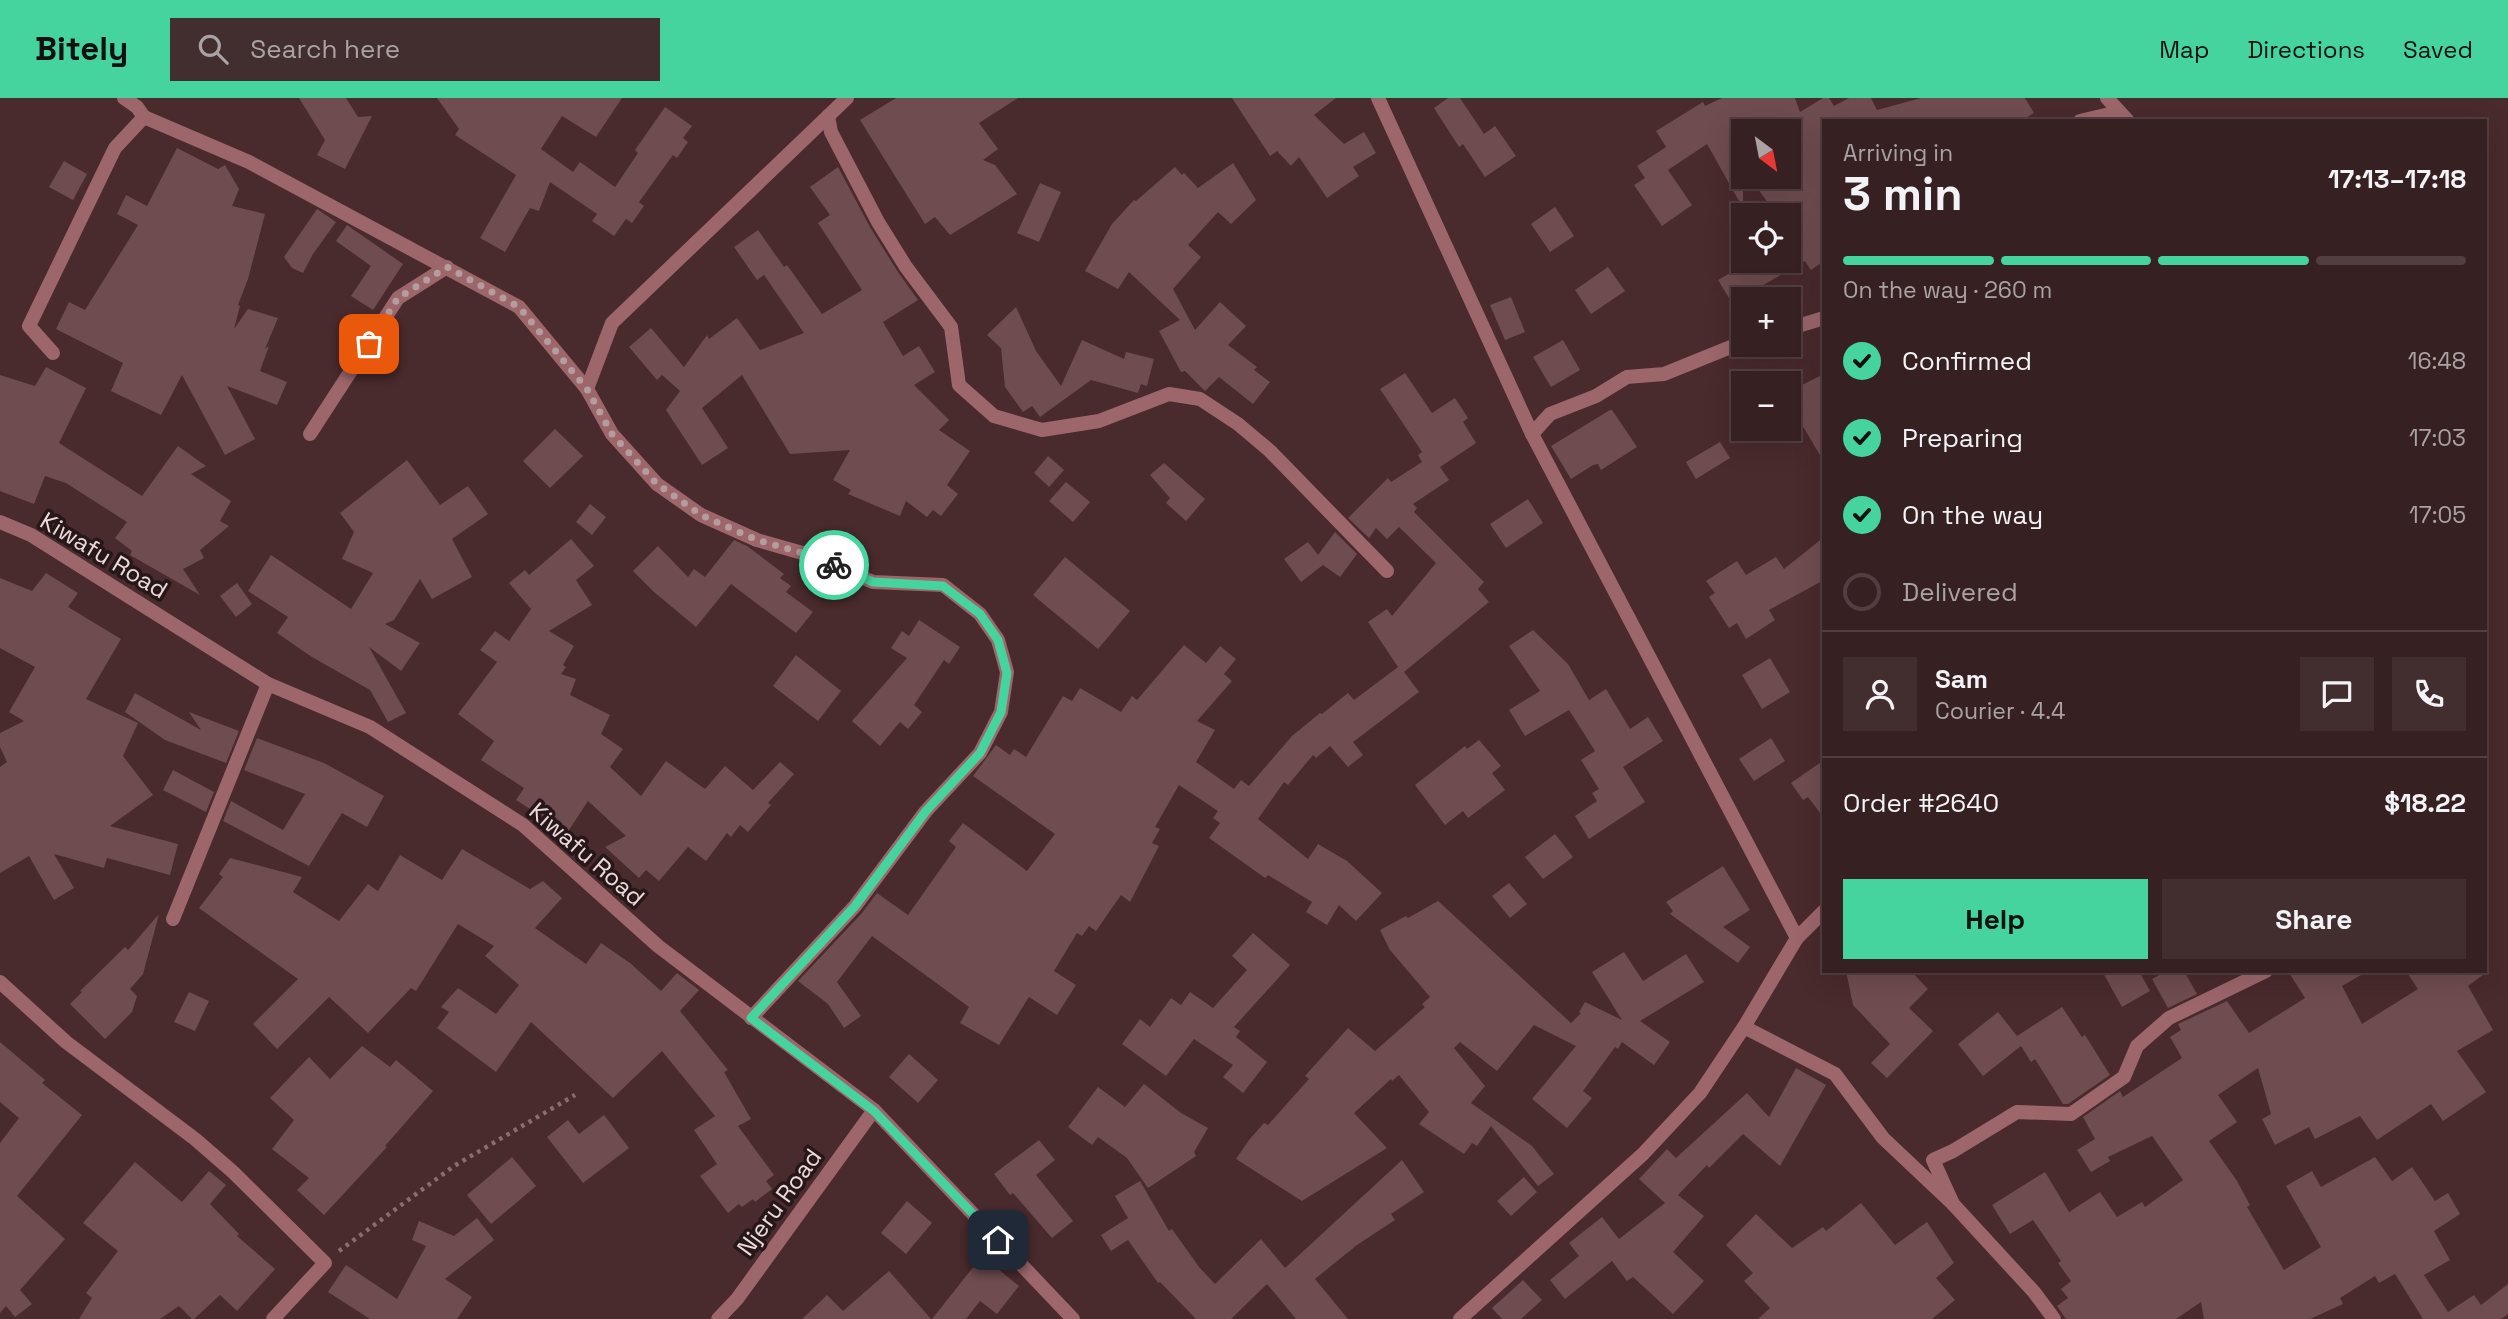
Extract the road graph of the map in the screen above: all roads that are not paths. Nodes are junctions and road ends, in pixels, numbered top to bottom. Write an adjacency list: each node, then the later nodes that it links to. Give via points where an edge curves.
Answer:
1 (124, 98): 5 (street)
2 (847, 98): 6 (street)
3 (1378, 98): 15 (street)
4 (2107, 98): 7 (street)
5 (140, 107): 9 (street); 13 (street, via 115,148 29,326)
6 (828, 116): 14 (street, via 612,323); 18 (street, via 831,132 878,222 951,327 959,385 994,416 1042,430 1099,421 1169,394 1200,399 1270,451)
7 (2123, 116): 8 (street)
8 (2097, 119)
9 (447, 267): 14 (street, via 519,307); 16 (street, via 398,298)
10 (1822, 319): 11 (street)
11 (1801, 325)
12 (1731, 347): 15 (street, via 1664,374 1627,377 1596,396 1550,414)
13 (53, 353)
14 (587, 389): 25 (street, via 612,434 657,484 701,515 873,582 943,586 980,614 998,640 1007,673 1001,712 980,753 926,811 855,906)
15 (1532, 433): 22 (street)
16 (310, 434)
17 (0, 522): 19 (street, Kiwafu Road, via 41,542)
18 (1387, 571)
19 (268, 684): 21 (street); 25 (street, Kiwafu Road, via 370,727 523,825 658,946)
20 (1822, 913): 22 (street)
21 (173, 919)
22 (1797, 938): 26 (street)
23 (2262, 973): 28 (street, via 2169,1018 2137,1046 2124,1077 2071,1114 2017,1112 1933,1160)
24 (0, 982): 29 (street, via 66,1042 233,1171 325,1263)
25 (751, 1018): 27 (street, Kiwafu Road)
26 (1744, 1027): 28 (street, via 1835,1074 1883,1138); 32 (street, via 1700,1093 1643,1154)
27 (874, 1111): 30 (street, Njeru Road); 31 (street, Kiwafu Road)
28 (1953, 1204): 33 (street)
29 (273, 1319)
30 (719, 1319)
31 (1073, 1319)
32 (1460, 1319)
33 (2054, 1319)

